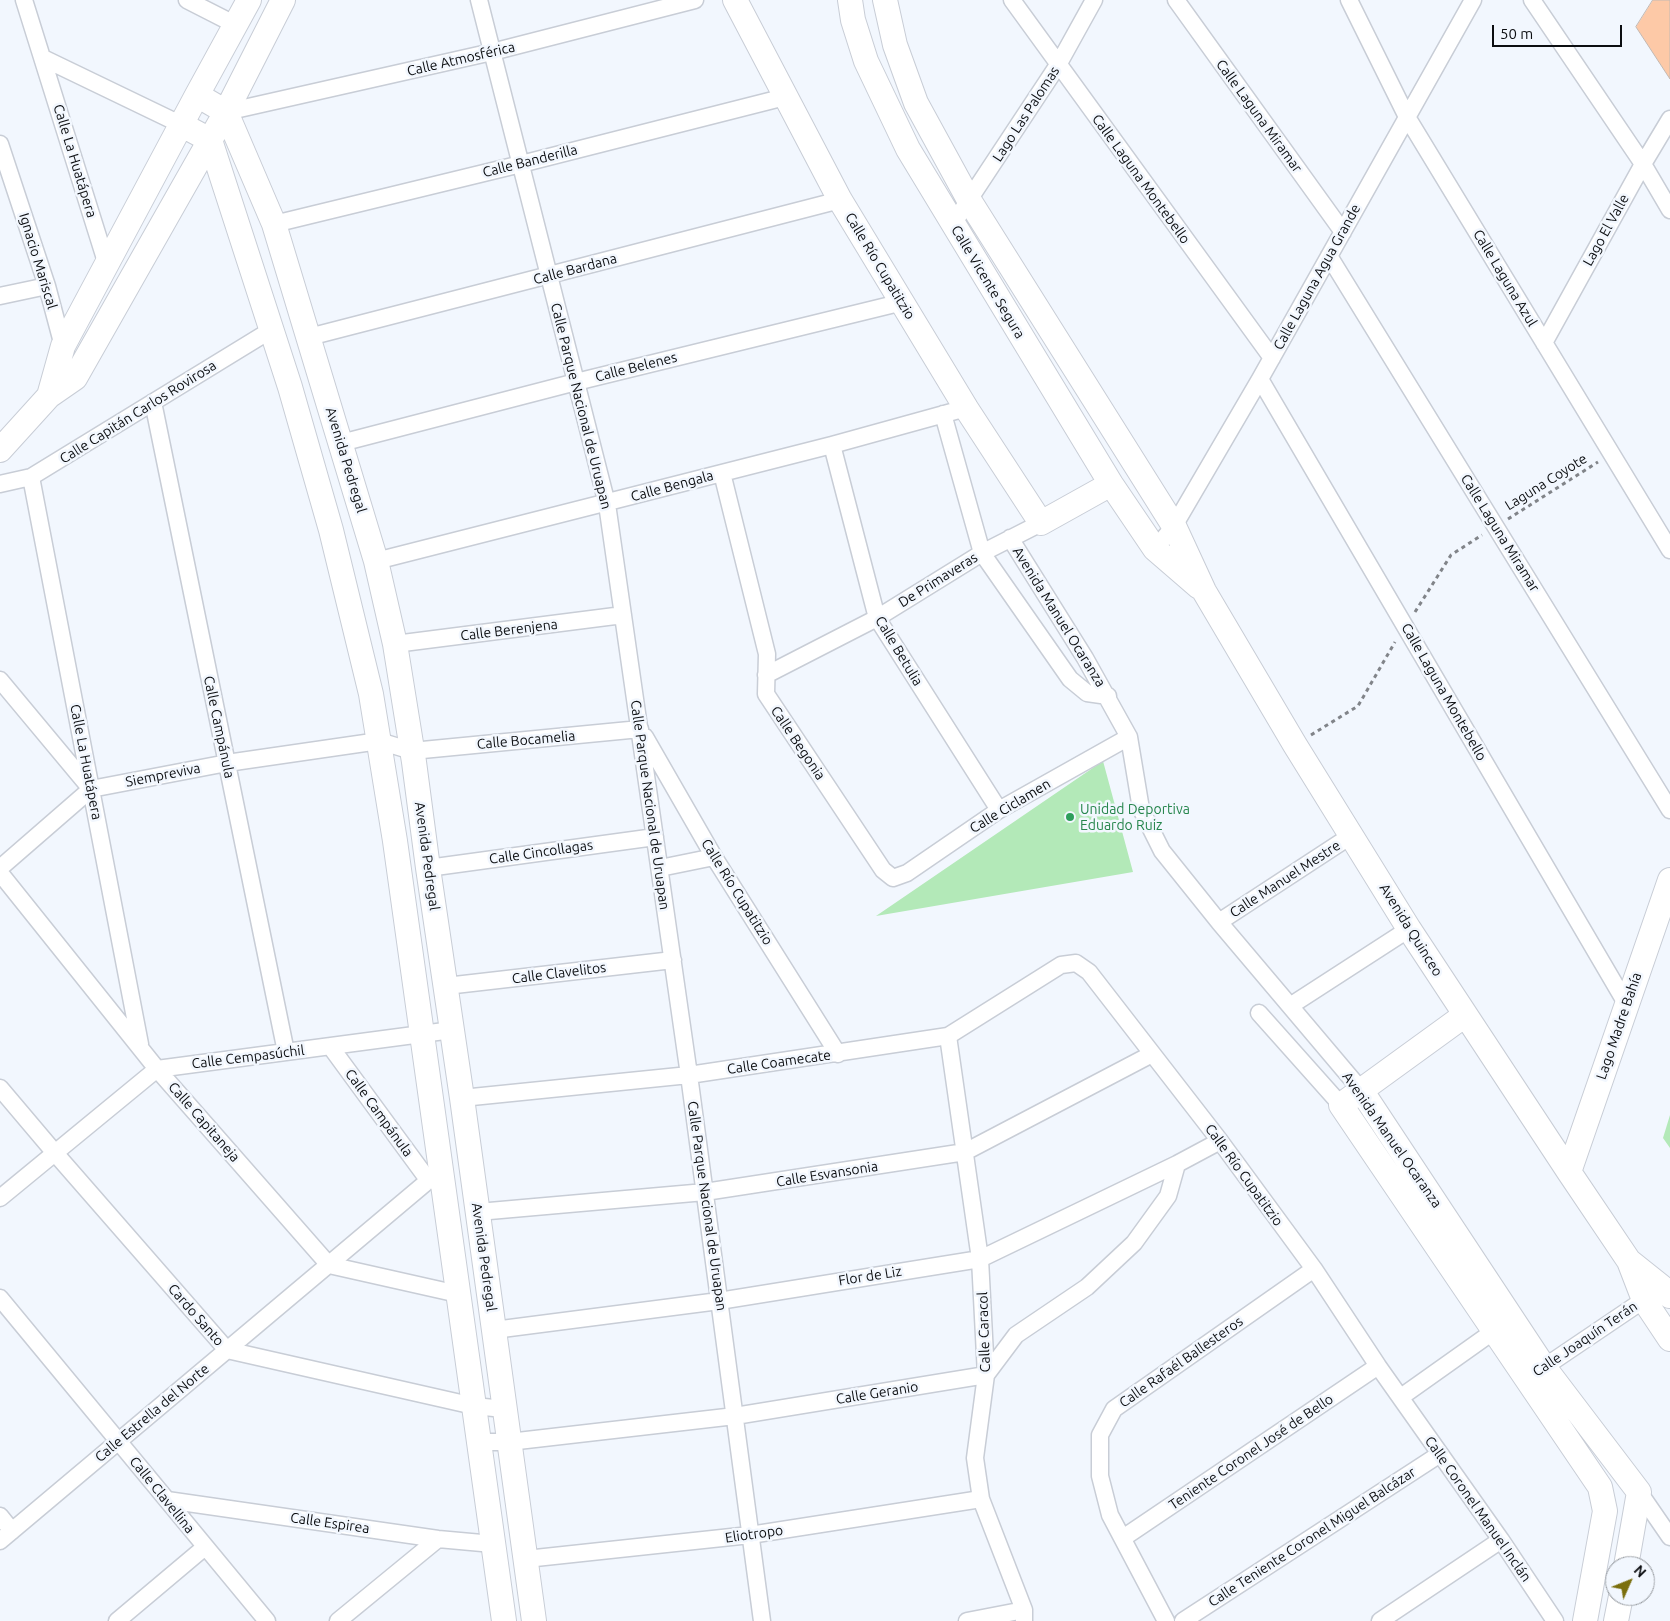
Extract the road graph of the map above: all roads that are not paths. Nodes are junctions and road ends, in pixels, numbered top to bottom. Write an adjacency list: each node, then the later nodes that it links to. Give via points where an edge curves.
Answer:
1 (24, 0): 18 (street, Calle La Huatápera)
2 (187, 0): 16 (street)
3 (250, 0): 16 (street)
4 (283, 0): 22 (street)
5 (479, 0): 17 (street, Calle Parque Nacional de Uruapan)
6 (695, 0): 17 (street, Calle Atmosférica)
7 (735, 0): 21 (street, Calle Río Cupatitzio)
8 (850, 0): 34 (street, Calle Vicente Segura, via 866,61 885,104)
9 (885, 0): 31 (street, Calle Vicente Segura, via 895,45 916,103)
10 (1012, 0): 19 (street, Calle Laguna Montebello)
11 (1094, 0): 19 (street, Lago Las Palomas)
12 (1176, 0): 35 (street, Calle Laguna Miramar)
13 (1349, 0): 23 (street, Calle Laguna Azul)
14 (1473, 0): 23 (street, Calle Laguna Agua Grande)
15 (1532, 0): 29 (street)
16 (236, 25): 20 (street)
17 (492, 52): 22 (street, Calle Atmosférica); 28 (street, Calle Parque Nacional de Uruapan)
18 (42, 58): 25 (street); 37 (street, Calle La Huatápera)
19 (1058, 66): 31 (street, Lago Las Palomas); 46 (street, Calle Laguna Montebello)
20 (197, 95): 22 (street); 25 (street)
21 (785, 97): 28 (street, Calle Banderilla); 30 (street, Calle Río Cupatitzio)
22 (226, 112): 26 (street); 33 (street, Avenida Pedregal)
23 (1407, 117): 35 (street, Calle Laguna Agua Grande); 44 (street, Calle Laguna Azul)
24 (1670, 119): 29 (street, Lago El Valle)
25 (182, 125): 26 (street); 37 (street)
26 (210, 140): 42 (street); 47 (street)
27 (1, 148): 39 (street, Ignacio Mariscal)
28 (520, 164): 33 (street, Calle Banderilla); 38 (street, Calle Parque Nacional de Uruapan)
29 (1643, 164): 32 (street); 44 (street, Lago El Valle)
30 (840, 200): 38 (street, Calle Bardana); 41 (street, Calle Río Cupatitzio)
31 (970, 200): 34 (street, Lago Las Palomas); 63 (street, Calle Vicente Segura)
32 (1670, 210)
33 (274, 224): 43 (street, Avenida Pedregal)
34 (953, 224): 60 (street, Calle Vicente Segura)
35 (1343, 232): 36 (street, Calle Laguna Agua Grande)
36 (1329, 256): 46 (street, Calle Laguna Agua Grande); 83 (street, Calle Laguna Miramar)
37 (107, 265): 45 (street)
38 (549, 276): 43 (street, Calle Bardana); 49 (street, Calle Parque Nacional de Uruapan)
39 (47, 286): 40 (street); 45 (street, Ignacio Mariscal)
40 (0, 296)
41 (903, 302): 49 (street, Calle Belenes); 52 (street, Calle Río Cupatitzio)
42 (271, 330): 51 (street, Calle Capitán Carlos Rovirosa); 78 (street, via 330,530 371,694)
43 (309, 337): 54 (street, Avenida Pedregal)
44 (1544, 342): 66 (street, Calle Laguna Azul)
45 (63, 346): 47 (street, Ignacio Mariscal); 50 (street)
46 (1272, 358): 48 (street, Calle Laguna Agua Grande)
47 (75, 378): 50 (street)
48 (1260, 379): 63 (street, Calle Laguna Agua Grande); 98 (street, Calle Laguna Montebello)
49 (576, 382): 54 (street, Calle Belenes); 61 (street, Calle Parque Nacional de Uruapan)
50 (49, 396): 56 (street)
51 (153, 402): 58 (street, Calle Capitán Carlos Rovirosa); 80 (street, Calle Campánula)
52 (966, 408): 53 (street, Calle Bengala); 62 (street, Calle Río Cupatitzio)
53 (943, 414): 55 (street, Calle Bengala); 67 (street, Avenida Manuel Ocaranza)
54 (341, 443): 68 (street, Avenida Pedregal)
55 (832, 446): 57 (street, Calle Bengala); 71 (street, Calle Betulia)
56 (0, 450)
57 (722, 473): 61 (street, Calle Bengala); 73 (street, Calle Begonia, via 767,654)
58 (31, 477): 59 (street, Calle Capitán Carlos Rovirosa); 81 (street, Calle La Huatápera)
59 (0, 484)
60 (1111, 484): 62 (street, De Primaveras); 65 (street, Calle Vicente Segura)
61 (607, 504): 68 (street, Calle Bengala); 70 (street, Calle Parque Nacional de Uruapan)
62 (1041, 522): 64 (street, De Primaveras)
63 (1174, 526): 65 (street, Calle Laguna Agua Grande); 69 (street, Avenida Quinceo)
64 (1010, 538): 67 (street, De Primaveras); 75 (street, Avenida Manuel Ocaranza)
65 (1155, 549): 69 (street, Avenida Quinceo)
66 (1670, 550)
67 (982, 553): 71 (street, De Primaveras); 75 (street, Avenida Manuel Ocaranza, via 1070,679 1087,693)
68 (376, 561): 72 (street, Avenida Pedregal)
69 (1204, 592): 84 (street, Avenida Quinceo)
70 (622, 616): 72 (street, Calle Berenjena); 76 (street, Calle Parque Nacional de Uruapan)
71 (877, 618): 73 (street, De Primaveras); 82 (street, Calle Betulia)
72 (395, 644): 79 (street, Avenida Pedregal)
73 (766, 676): 91 (street, Calle Begonia, via 766,694 883,870)
74 (0, 680): 81 (street)
75 (1108, 696): 77 (street, Avenida Manuel Ocaranza)
76 (640, 729): 79 (street, Calle Bocamelia); 85 (street, Calle Parque Nacional de Uruapan); 86 (street, Calle Río Cupatitzio)
77 (1129, 737): 82 (street, Calle Ciclamen); 93 (street, Avenida Manuel Ocaranza, via 1141,809 1162,851)
78 (379, 742): 79 (street, Siempreviva); 80 (street, Siempreviva); 103 (street)
79 (412, 751): 88 (street, Avenida Pedregal)
80 (227, 763): 81 (street, Siempreviva); 107 (street, Calle Campánula)
81 (91, 789): 87 (street); 105 (street, Calle La Huatápera)
82 (999, 810): 91 (street, Calle Ciclamen, via 907,873)
83 (1670, 810)
84 (1352, 835): 93 (street, Calle Manuel Mestre); 94 (street, Avenida Quinceo)
85 (655, 837): 88 (street, Calle Cincollagas); 89 (street, Calle Parque Nacional de Uruapan)
86 (714, 857): 89 (street); 108 (street, Calle Río Cupatitzio)
87 (0, 868)
88 (428, 868): 97 (street, Avenida Pedregal)
89 (660, 868): 95 (street, Calle Parque Nacional de Uruapan)
90 (0, 873): 105 (street, Calle Capitaneja)
91 (893, 878)
92 (1670, 880): 98 (street, Lago Madre Bahía)
93 (1219, 922): 99 (street, Avenida Manuel Ocaranza)
94 (1409, 929): 99 (street); 101 (street, Avenida Quinceo)
95 (672, 960): 97 (street, Calle Clavelitos); 111 (street, Calle Parque Nacional de Uruapan)
96 (1076, 963): 104 (street, Calle Coamecate, via 1061,966); 109 (street, Calle Río Cupatitzio, via 1089,972)
97 (446, 986): 102 (street, Avenida Pedregal)
98 (1627, 1005): 120 (street, Lago Madre Bahía)
99 (1290, 1006): 113 (street, Avenida Manuel Ocaranza)
100 (1259, 1013): 115 (street, Avenida Manuel Ocaranza)
101 (1465, 1015): 113 (street); 120 (street, Avenida Quinceo)
102 (452, 1030): 103 (street, Calle Cempasúchil); 114 (street, Avenida Pedregal)
103 (422, 1034): 106 (street, Calle Cempasúchil); 121 (street)
104 (948, 1036): 108 (street, Calle Coamecate); 117 (street, Calle Caracol)
105 (141, 1046): 110 (street, Calle Capitaneja)
106 (330, 1046): 107 (street, Calle Cempasúchil); 121 (street, Calle Campánula)
107 (286, 1052): 110 (street, Calle Cempasúchil)
108 (838, 1054): 111 (street, Calle Coamecate)
109 (1152, 1054): 116 (street, Calle Río Cupatitzio); 117 (street, Calle Esvansonia)
110 (158, 1069): 118 (street); 126 (street, Calle Capitaneja)
111 (689, 1075): 114 (street, Calle Coamecate); 122 (street, Calle Parque Nacional de Uruapan)
112 (0, 1088): 118 (street, Cardo Santo)
113 (1361, 1090): 115 (street); 137 (street, Avenida Manuel Ocaranza)
114 (462, 1098): 124 (street, Avenida Pedregal)
115 (1341, 1105): 133 (street, Avenida Manuel Ocaranza)
116 (1220, 1141): 119 (street, Flor de Liz); 127 (street, Calle Río Cupatitzio)
117 (965, 1152): 122 (street, Calle Esvansonia); 125 (street, Calle Caracol)
118 (55, 1153): 123 (street); 135 (street, Cardo Santo)
119 (1177, 1164): 125 (street, Flor de Liz); 138 (street, via 1168,1196 1134,1243 1087,1287 1016,1335)
120 (1568, 1172): 129 (street, Avenida Quinceo, via 1629,1261)
121 (435, 1176): 126 (street, Calle Estrella del Norte); 128 (street)
122 (705, 1192): 124 (street, Calle Esvansonia); 131 (street, Calle Parque Nacional de Uruapan)
123 (0, 1198)
124 (478, 1212): 132 (street, Avenida Pedregal)
125 (980, 1259): 131 (street, Flor de Liz); 138 (street, Calle Caracol)
126 (329, 1265): 128 (street); 135 (street, Calle Estrella del Norte)
127 (1314, 1269): 136 (street, Calle Río Cupatitzio); 154 (street, Calle Rafaél Ballesteros, via 1114,1409 1100,1435 1100,1476 1110,1515)
128 (458, 1294): 140 (street)
129 (1659, 1295): 134 (street, Avenida Quinceo); 137 (street, Calle Joaquín Terán)
130 (0, 1298): 143 (street, Calle Clavellina)
131 (719, 1301): 132 (street, Flor de Liz); 142 (street, Calle Parque Nacional de Uruapan)
132 (494, 1330): 141 (street, Avenida Pedregal)
133 (1494, 1331): 137 (street, Avenida Manuel Ocaranza); 139 (street)
134 (1670, 1339)
135 (227, 1350): 140 (street, Cardo Santo); 143 (street, Calle Estrella del Norte)
136 (1378, 1366): 139 (street, Calle Río Cupatitzio); 154 (street, Teniente Coronel José de Bello)
137 (1535, 1373): 147 (street, Avenida Manuel Ocaranza); 174 (street, Avenida Manuel Ocaranza, via 1600,1488 1605,1512)
138 (986, 1375): 142 (street, Calle Geranio); 148 (street, Calle Caracol, via 976,1458)
139 (1400, 1397): 146 (street, Calle Coronel Manuel Inclán)
140 (474, 1406): 141 (street, Cardo Santo); 144 (street)
141 (504, 1409): 145 (street, Avenida Pedregal)
142 (735, 1416): 145 (street, Calle Geranio); 151 (street, Calle Parque Nacional de Uruapan)
143 (118, 1442): 149 (street, Calle Clavellina); 152 (street, Calle Estrella del Norte)
144 (479, 1442): 145 (street, Calle Geranio); 157 (street)
145 (509, 1442): 160 (street, Avenida Pedregal)
146 (1440, 1454): 156 (street, Calle Coronel Manuel Inclán); 171 (street, Calle Teniente Coronel Miguel Balcázar)
147 (1639, 1492): 153 (street); 159 (street)
148 (981, 1499): 151 (street, Eliotropo); 162 (street, Calle Caracol)
149 (167, 1500): 155 (street, Calle Espirea); 158 (street, Calle Clavellina)
150 (0, 1516): 152 (street)
151 (750, 1535): 160 (street, Eliotropo); 168 (street, Calle Parque Nacional de Uruapan)
152 (6, 1536)
153 (1670, 1537)
154 (1123, 1538): 170 (street, Calle Rafaél Ballesteros)
155 (438, 1539): 157 (street, Calle Espirea); 165 (street)
156 (1501, 1540): 172 (street); 173 (street, Calle Coronel Manuel Inclán)
157 (493, 1544): 166 (street)
158 (205, 1547): 163 (street); 164 (street, Calle Clavellina)
159 (1628, 1556)
160 (526, 1559): 167 (street, Avenida Pedregal)
161 (1619, 1606): 175 (street)
162 (1024, 1616): 169 (street)
163 (117, 1621)
164 (267, 1621)
165 (338, 1621)
166 (504, 1621)
167 (534, 1621)
168 (762, 1621)
169 (967, 1621)
170 (1166, 1621)
171 (1183, 1621)
172 (1380, 1621)
173 (1555, 1621)
174 (1585, 1621)
175 (1616, 1621)

